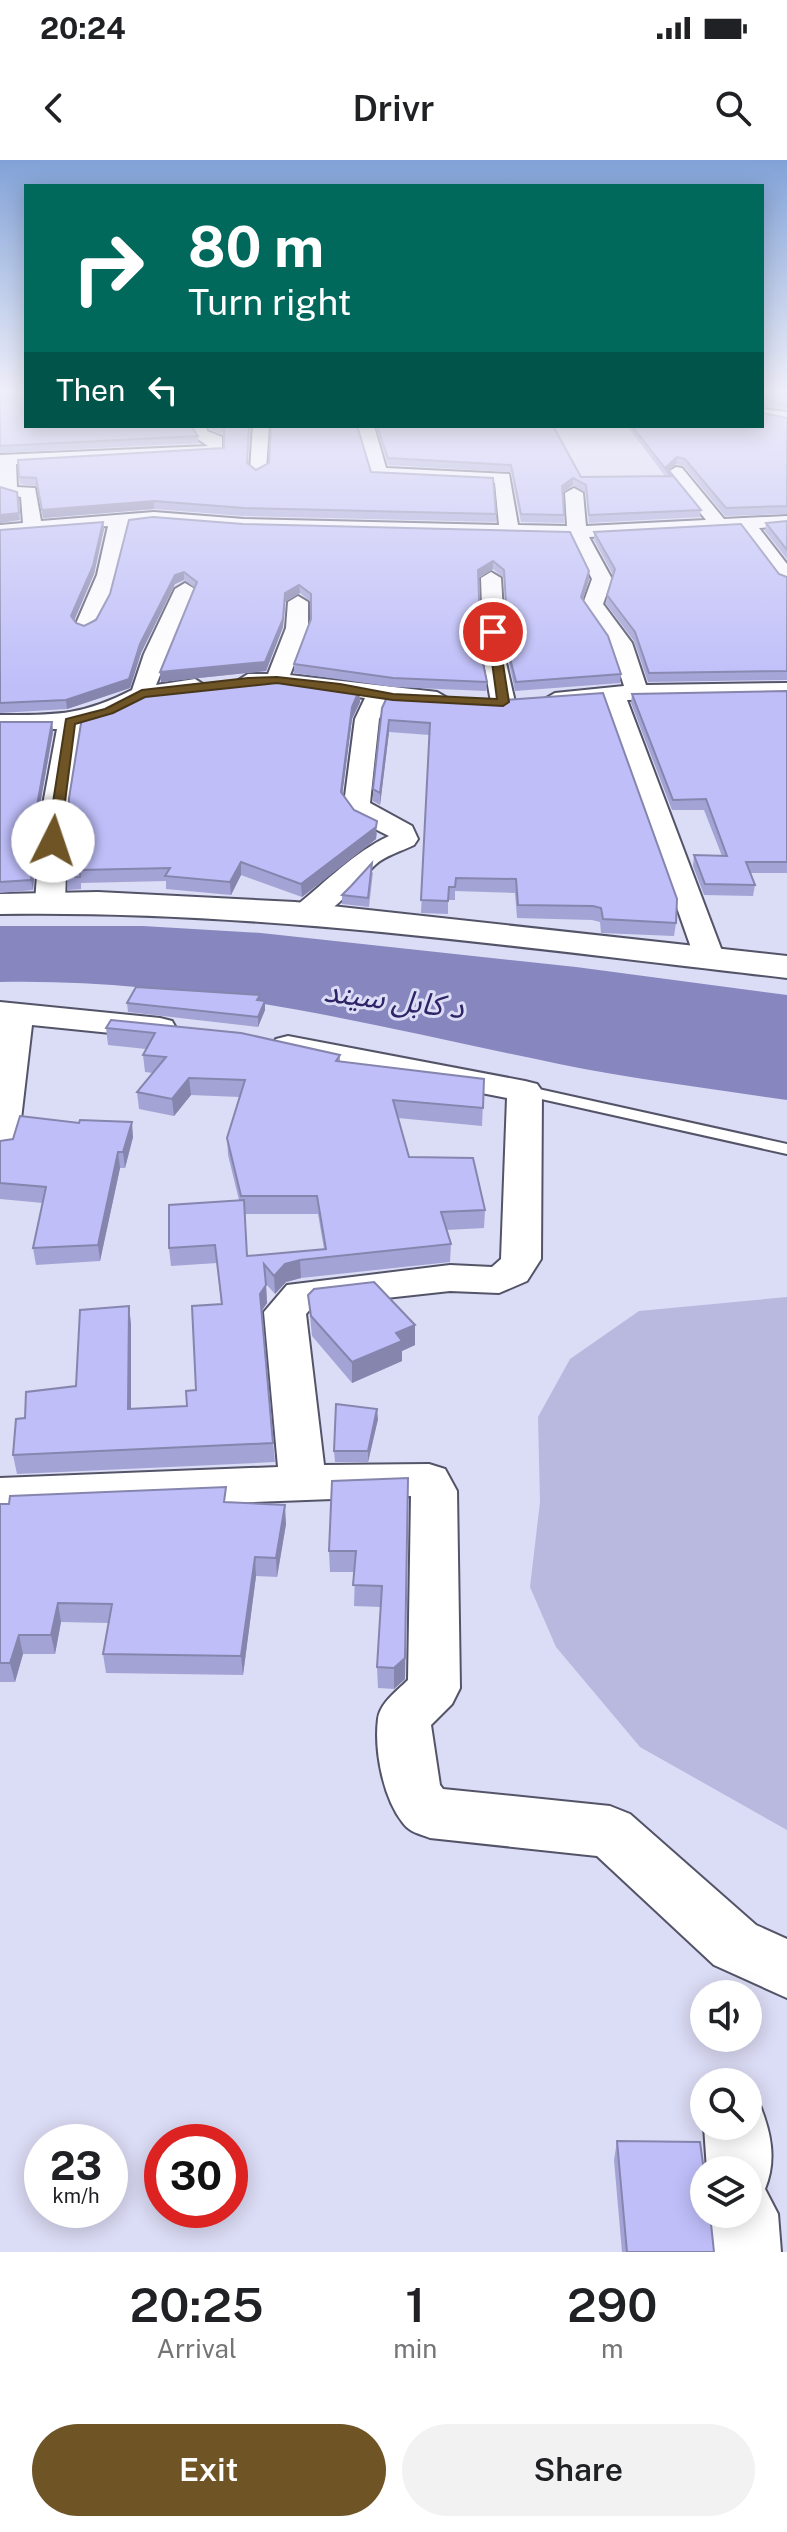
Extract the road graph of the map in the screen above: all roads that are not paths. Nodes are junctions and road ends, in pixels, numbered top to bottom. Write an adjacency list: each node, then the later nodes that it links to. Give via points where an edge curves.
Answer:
1 (8, 490): 9 (street, via 29,492)
2 (504, 490): 11 (street)
3 (691, 490): 8 (street)
4 (574, 493): 12 (street)
5 (119, 519): 9 (street); 11 (street); 17 (street, via 107,575)
6 (744, 521): 7 (street); 8 (street); 13 (street)
7 (787, 521)
8 (718, 523): 12 (street)
9 (32, 526): 10 (street)
10 (0, 530)
11 (509, 530): 12 (street)
12 (577, 532): 22 (street, via 602,579 593,604 621,643)
13 (787, 577)
14 (491, 578): 23 (street, via 495,663)
15 (185, 589): 20 (street)
16 (298, 602): 18 (street, via 297,628)
17 (86, 626)
18 (277, 680): 20 (street); 21 (street)
19 (787, 690): 22 (street)
20 (142, 694): 25 (street)
21 (378, 694): 23 (street); 28 (street, via 367,719 357,804 402,832 404,839 366,858 352,876)
22 (626, 694): 23 (street); 29 (street)
23 (519, 701)
24 (0, 722): 25 (street)
25 (70, 722): 26 (street, via 55,810)
26 (50, 902): 27 (street); 28 (street)
27 (0, 904)
28 (306, 912): 29 (street)
29 (710, 959): 30 (street)
30 (787, 967)
31 (8, 1012): 32 (street); 35 (street)
32 (198, 1032)
33 (259, 1040): 34 (street)
34 (525, 1091): 36 (lane); 37 (street, via 521,1259 513,1272 499,1280 450,1278 301,1294 285,1312)
35 (0, 1145)
36 (787, 1149)
37 (303, 1485): 38 (street); 39 (street, via 416,1479 429,1481 434,1491 434,1688 404,1718 420,1806 430,1813 610,1832 735,1945)
38 (0, 1495)
39 (787, 1969)
40 (745, 2228): 41 (street)
41 (747, 2252)

